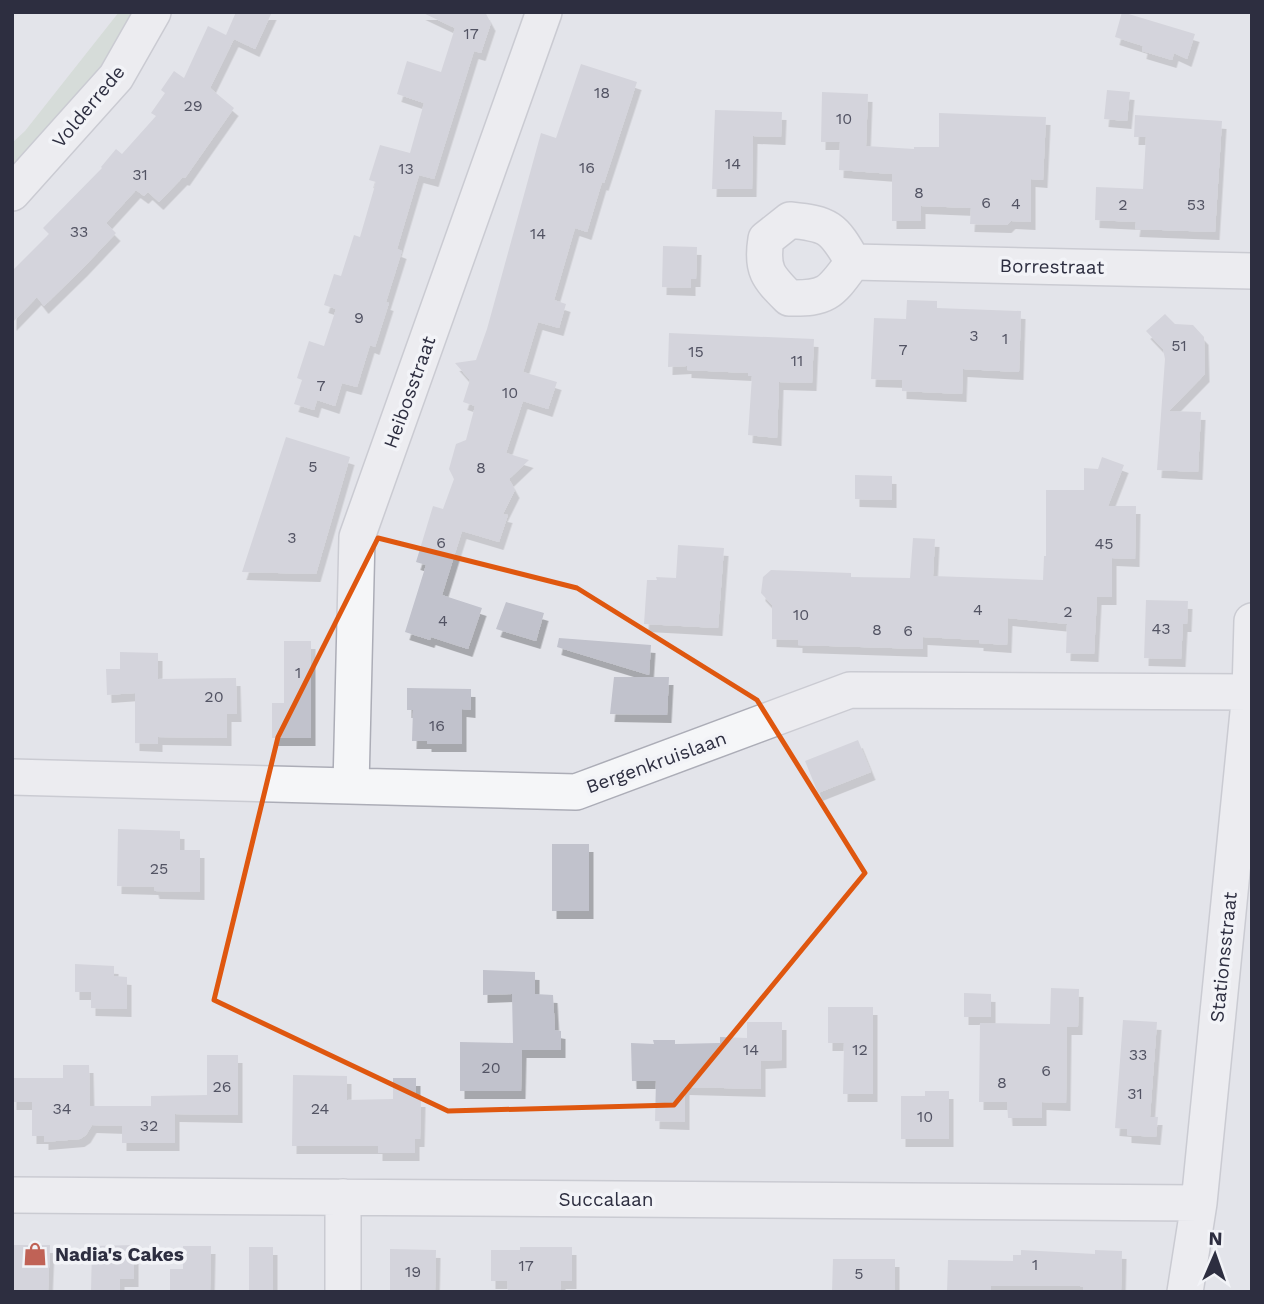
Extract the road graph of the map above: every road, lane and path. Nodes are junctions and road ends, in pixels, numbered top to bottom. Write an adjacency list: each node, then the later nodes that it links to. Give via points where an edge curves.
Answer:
1 (153, 12): 3 (street, Volderrede, via 116,77)
2 (544, 12): 9 (street, Heibosstraat, via 357,537)
3 (12, 193)
4 (853, 262): 5 (street, Borrestraat)
5 (1252, 271)
6 (1252, 621): 7 (street, Stationsstraat)
7 (1250, 692): 9 (street, Bergenkruislaan, via 850,690 576,792); 12 (street, Stationsstraat)
8 (12, 777): 9 (street, Bergenkruislaan)
9 (351, 786)
10 (12, 1195): 11 (street, Succalaan)
11 (342, 1197): 12 (street, Succalaan); 13 (street)
12 (1199, 1203): 14 (street, Stationsstraat)
13 (343, 1292)
14 (1185, 1292)

